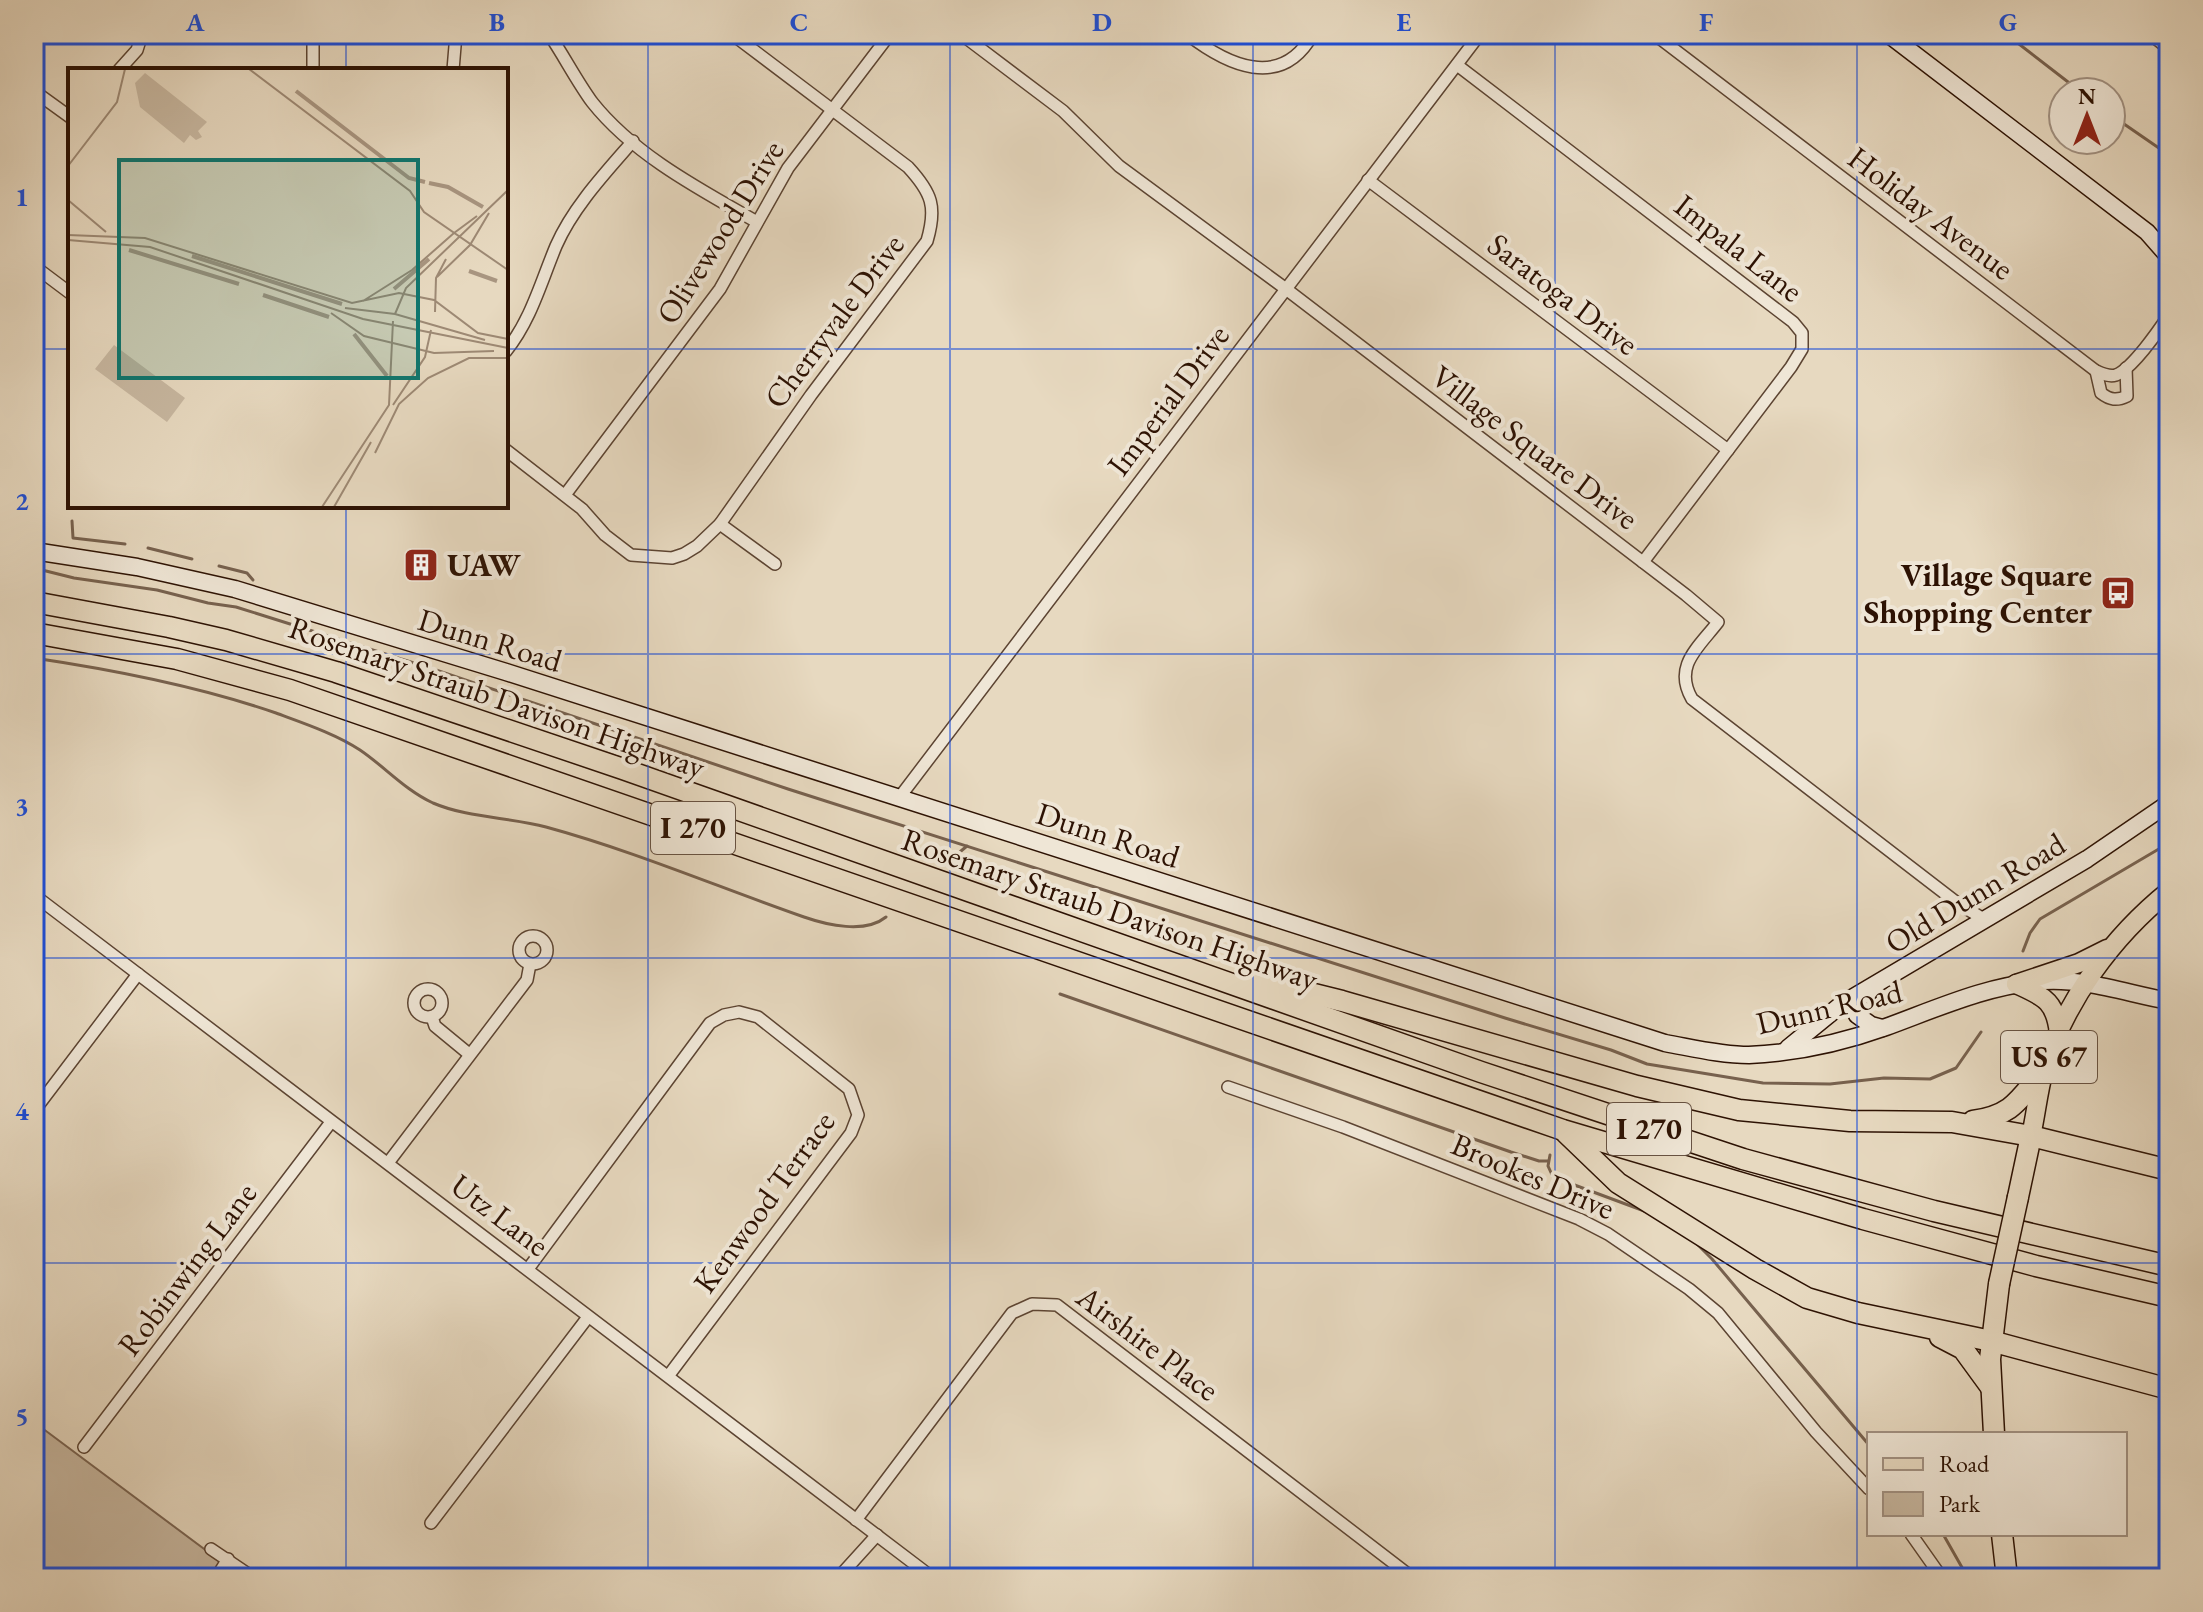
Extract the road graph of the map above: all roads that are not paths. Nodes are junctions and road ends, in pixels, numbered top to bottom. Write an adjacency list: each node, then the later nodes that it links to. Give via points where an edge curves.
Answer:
1 (142, 34): 16 (street, via 137,50)
2 (310, 34): 17 (street)
3 (456, 34): 18 (street)
4 (549, 34): 22 (street, via 594,103)
5 (732, 34): 20 (street, Cherryvale Drive)
6 (890, 34): 20 (street, Olivewood Drive)
7 (961, 34): 27 (street, Village Square Drive, via 1063,111 1119,166)
8 (1187, 34): 9 (street, via 1221,59 1265,68 1284,64)
9 (1313, 34)
10 (1480, 34): 15 (street, Imperial Drive)
11 (1654, 34): 32 (street, Holiday Avenue)
12 (1888, 34): 25 (street, via 2147,232)
13 (2150, 34): 14 (street)
14 (2169, 49)
15 (1457, 65): 23 (street, Imperial Drive); 33 (street, Impala Lane, via 1802,333 1802,349 1791,367)
16 (121, 68)
17 (313, 68)
18 (453, 68)
19 (34, 91): 21 (street)
20 (833, 110): 24 (street, Olivewood Drive, via 796,156); 36 (street, Cherryvale Drive, via 921,181 928,191 932,223 927,241)
21 (68, 116)
22 (633, 141): 24 (street, via 675,174); 30 (street, via 569,223)
23 (1368, 180): 27 (street, Imperial Drive); 33 (street, Saratoga Drive)
24 (757, 222): 35 (street, Olivewood Drive, via 720,289)
25 (2169, 257)
26 (34, 266): 28 (street)
27 (1286, 289): 38 (street, Village Square Drive); 42 (street, Imperial Drive)
28 (68, 292)
29 (2169, 315): 31 (street)
30 (508, 349)
31 (2126, 368): 32 (street, via 2106,376); 32 (street, Holiday Avenue, via 2127,396 2120,399 2101,393)
32 (2096, 371)
33 (1728, 450): 38 (street, Impala Lane)
34 (508, 452): 35 (street, Cherryvale Drive)
35 (565, 495): 36 (street, Cherryvale Drive, via 631,555 672,558 697,546)
36 (720, 524): 39 (street)
37 (34, 551): 42 (street, Dunn Road, via 188,577 287,604)
38 (1643, 562): 46 (street, Village Square Drive, via 1718,622 1685,665 1692,699)
39 (775, 564)
40 (34, 602): 48 (highway, Rosemary Straub Davison Highway / I 270, via 169,627 297,660)
41 (34, 633): 68 (highway, Rosemary Straub Davison Highway / I 270, via 177,659 347,708)
42 (899, 798): 60 (street, Dunn Road, via 1642,1038 1748,1055)
43 (2169, 803): 46 (street, Old Dunn Road)
44 (2169, 891): 47 (main road, US 67)
45 (34, 895): 50 (street, Utz Lane)
46 (1985, 920): 53 (street, Old Dunn Road)
47 (2113, 945): 51 (main road, via 2079,963); 52 (main road, US 67)
48 (1141, 950): 66 (highway, via 1739,1110 1850,1121); 72 (highway, Rosemary Straub Davison Highway / I 270, via 1743,1159)
49 (530, 964): 61 (street, via 527,980)
50 (138, 974): 64 (street); 65 (street, Utz Lane)
51 (2016, 984): 52 (street, Dunn Road); 57 (street, Dunn Road); 58 (main road, via 2049,1002)
52 (2085, 984): 54 (street, Dunn Road); 58 (main road, US 67)
53 (1862, 993): 55 (street, Old Dunn Road); 57 (street, via 1857,1015)
54 (2169, 1001)
55 (1842, 1004): 59 (street, via 1829,1029); 60 (street, Old Dunn Road)
56 (432, 1017): 61 (street, via 435,1026)
57 (1882, 1028): 59 (street, Dunn Road)
58 (2059, 1033): 62 (main road, US 67)
59 (1833, 1041): 60 (street, Dunn Road)
60 (1785, 1050)
61 (469, 1054): 70 (street)
62 (2044, 1070): 66 (highway, via 2011,1109); 67 (highway, via 2016,1118); 69 (main road, US 67)
63 (1228, 1087): 83 (street, Brookes Drive, via 1558,1210 1608,1234 1718,1313)
64 (34, 1111)
65 (331, 1122): 70 (street, Utz Lane); 82 (street, Robinwing Lane)
66 (1960, 1123): 67 (highway)
67 (1989, 1128): 69 (highway)
68 (1563, 1130): 74 (highway, Rosemary Straub Davison Highway / I 270, via 1863,1219); 76 (highway, via 1618,1183 1794,1291)
69 (2031, 1136): 71 (highway); 77 (highway, US 67, bridge)
70 (388, 1163): 73 (street, Utz Lane)
71 (2169, 1170)
72 (2169, 1266)
73 (528, 1269): 75 (street, Utz Lane); 78 (street, Kenwood Terrace, via 710,1023 739,1012 758,1017 849,1089 858,1115 851,1133)
74 (2169, 1297)
75 (588, 1317): 78 (street, Utz Lane); 85 (street)
76 (1906, 1323): 77 (highway); 79 (highway, via 1963,1349)
77 (1991, 1341): 79 (highway, US 67); 80 (highway)
78 (669, 1375): 84 (street, Utz Lane)
79 (1990, 1386): 81 (highway, US 67)
80 (2169, 1389)
81 (1994, 1432)
82 (84, 1447)
83 (1867, 1487)
84 (856, 1520): 86 (street, Utz Lane); 95 (street, Airshire Place, via 1012,1313 1032,1304 1057,1305)
85 (431, 1523)
86 (877, 1535): 93 (street); 94 (street, Utz Lane)
87 (1912, 1536): 96 (street)
88 (2002, 1536): 97 (highway)
89 (211, 1549): 90 (street)
90 (228, 1559): 91 (street); 92 (street)
91 (216, 1578)
92 (254, 1578)
93 (838, 1578)
94 (933, 1578)
95 (1413, 1578)
96 (1942, 1578)
97 (2007, 1578)

